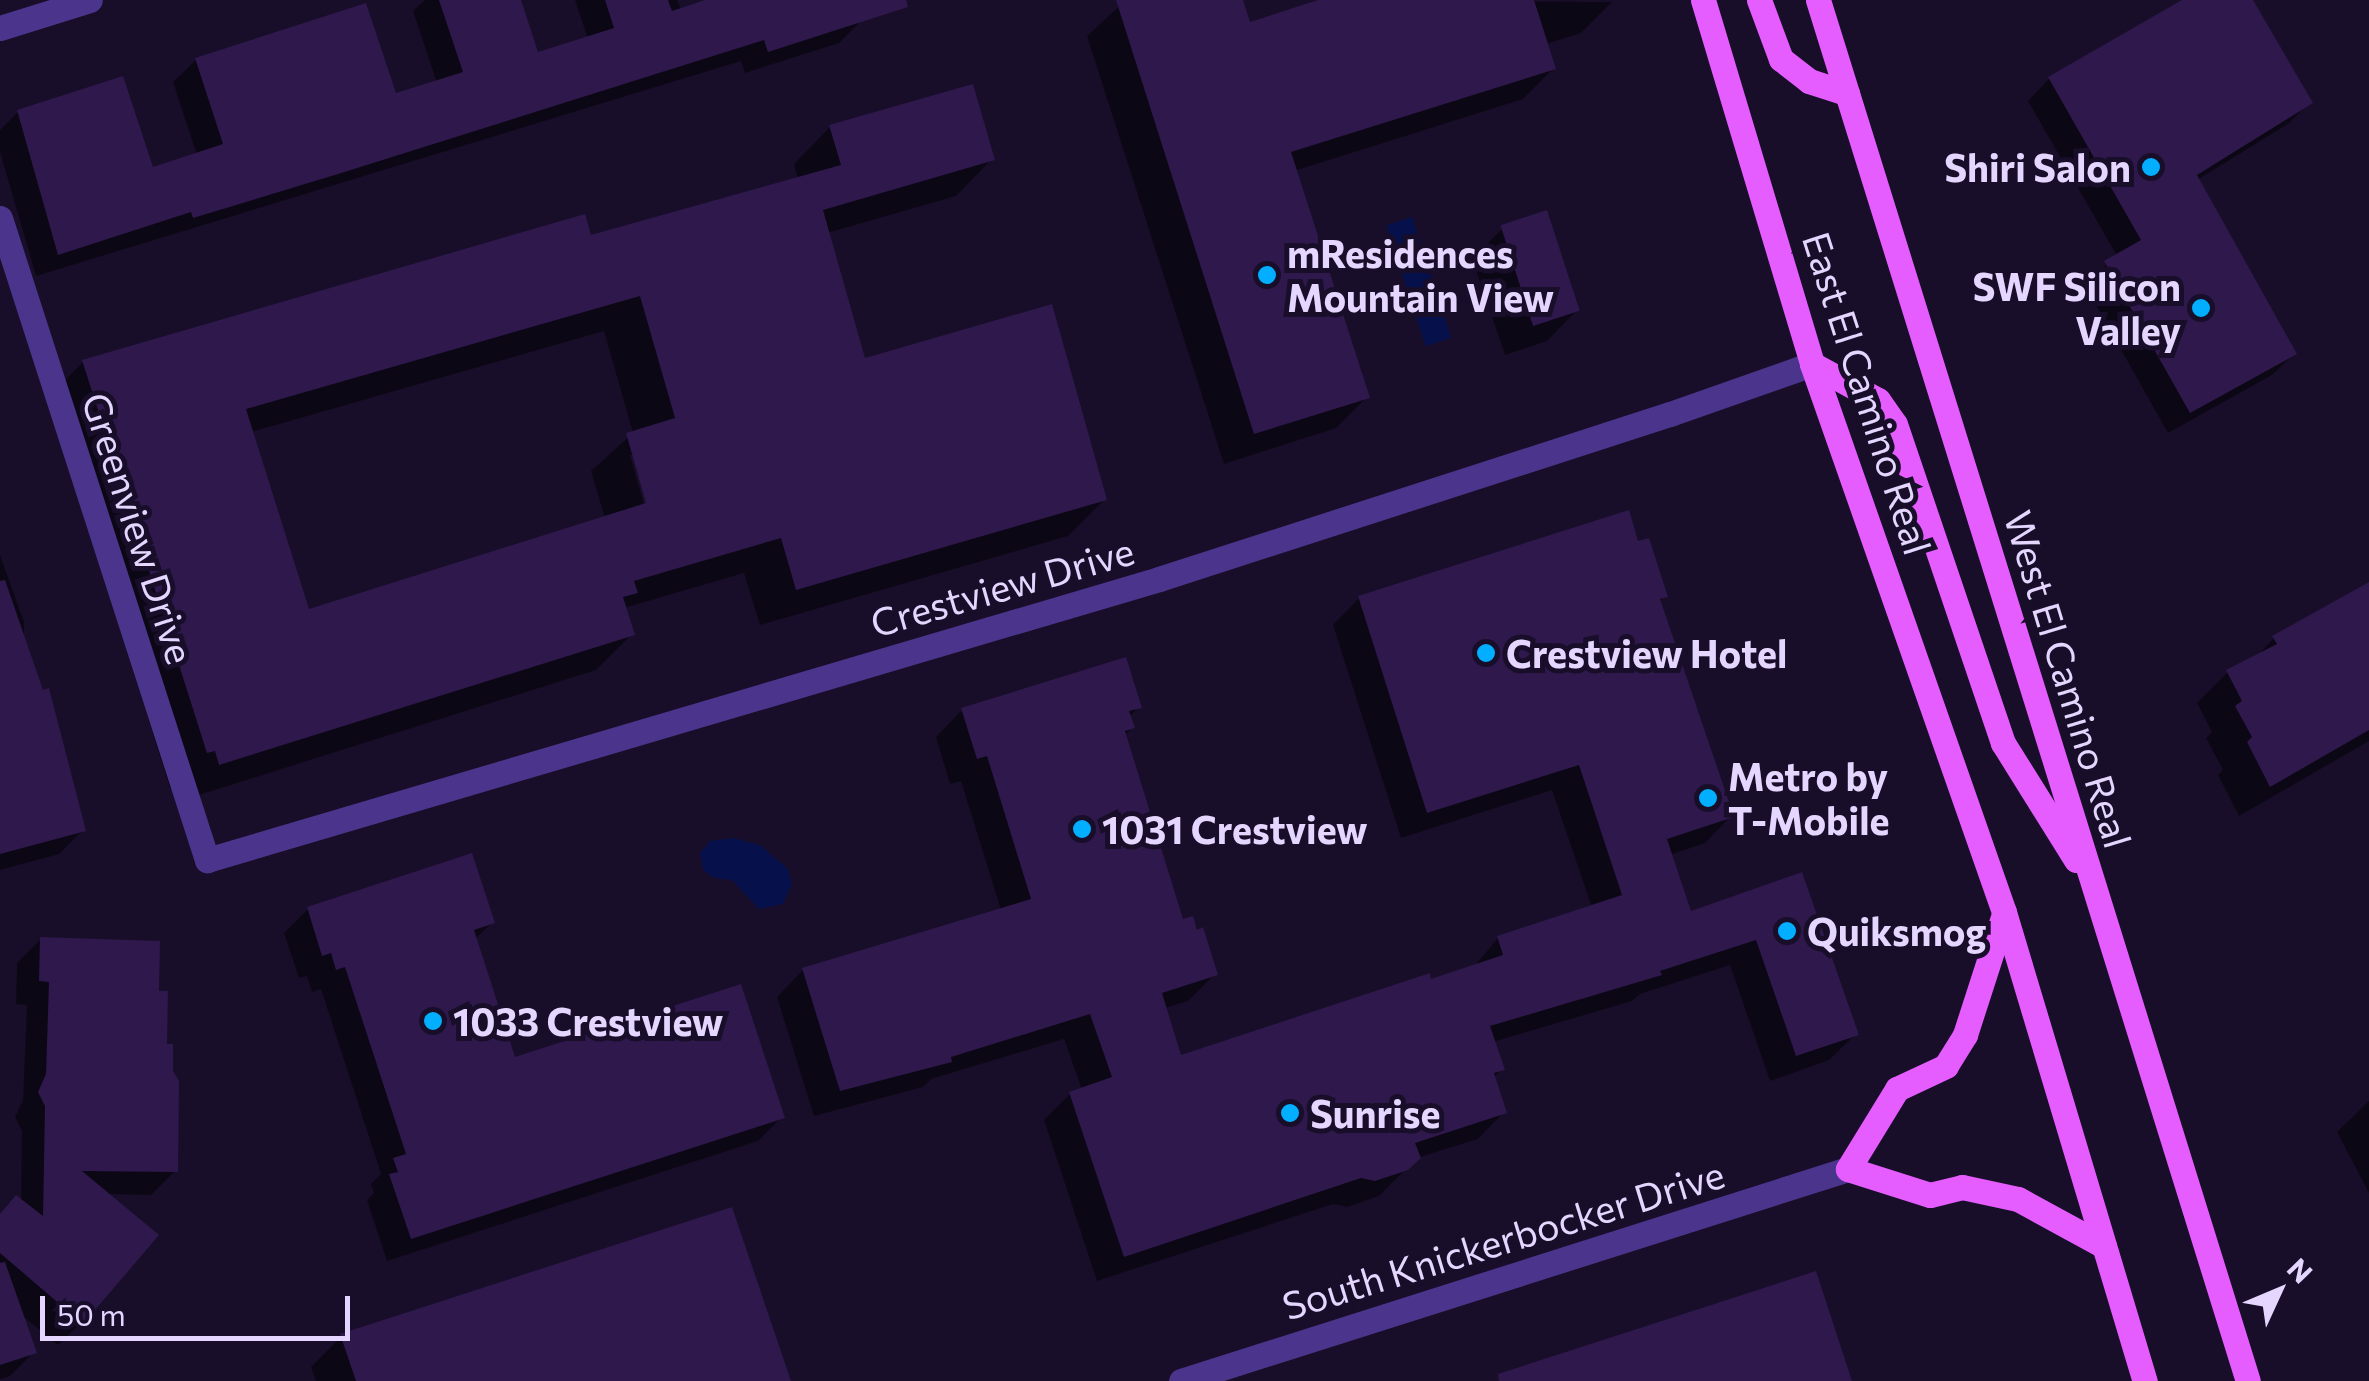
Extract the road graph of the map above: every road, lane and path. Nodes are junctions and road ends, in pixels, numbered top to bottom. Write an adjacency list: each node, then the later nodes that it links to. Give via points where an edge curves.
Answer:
1 (90, 0): 5 (street)
2 (1703, 0): 8 (main road, East El Camino Real)
3 (1760, 0): 6 (main road, via 1781,59 1809,81)
4 (1818, 0): 6 (main road, West El Camino Real)
5 (0, 28)
6 (1847, 93): 10 (main road, West El Camino Real)
7 (0, 218): 9 (street, Greenview Drive)
8 (1812, 364): 9 (street, Crestview Drive, via 1159,579); 10 (main road, via 1878,400 1895,424 2003,743); 11 (main road, East El Camino Real)
9 (207, 860)
10 (2095, 890): 16 (main road, West El Camino Real)
11 (2004, 912): 12 (main road, via 1965,1035 1946,1066 1897,1089); 13 (main road)
12 (1848, 1168): 13 (main road, via 1930,1195 1962,1187 2018,1199); 14 (street, South Knickerbocker Drive)
13 (2104, 1246): 15 (main road)
14 (1180, 1381)
15 (2145, 1381)
16 (2248, 1381)

